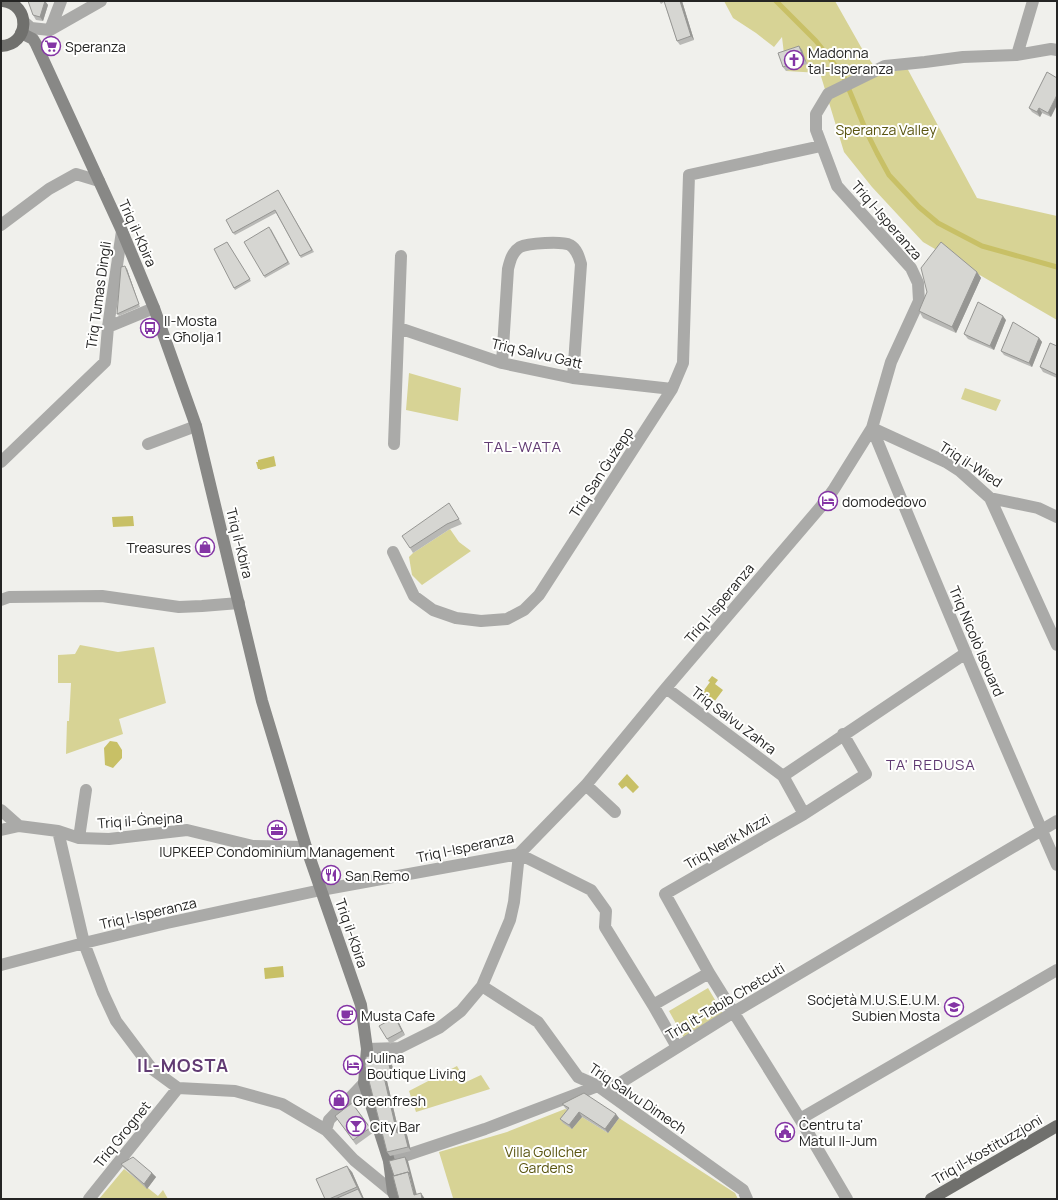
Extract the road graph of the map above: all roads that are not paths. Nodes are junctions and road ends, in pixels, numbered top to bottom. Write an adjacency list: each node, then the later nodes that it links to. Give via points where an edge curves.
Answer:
1 (3, 1): 5 (main road, via 12,4)
2 (61, 1): 6 (street)
3 (101, 1): 6 (street)
4 (1033, 1): 9 (street)
5 (22, 17): 6 (street, via 31,28); 7 (main road, via 14,42); 11 (main road, Triq il-Kbira)
6 (50, 30)
7 (1, 46)
8 (1055, 49): 9 (street, Triq l-Isperanza)
9 (1018, 55): 10 (street, Triq l-Isperanza, via 963,57 885,66 828,94 816,114 816,130)
10 (821, 146): 20 (street, Triq San Ġużepp, via 689,175 682,363); 22 (street, Triq l-Isperanza, via 837,186 911,268 918,283 919,301 891,362)
11 (99, 181): 12 (street, via 76,174 49,188); 13 (main road, Triq il-Kbira)
12 (1, 225)
13 (122, 231): 15 (main road, Triq il-Kbira); 16 (street, Triq Tumas Dingli)
14 (401, 256): 17 (street)
15 (154, 308): 16 (street); 21 (main road, Triq il-Kbira)
16 (108, 327): 25 (street, Triq Tumas Dingli, via 105,362)
17 (399, 328): 18 (street, Triq Salvu Gatt); 24 (street)
18 (502, 364): 19 (street, Triq Salvu Gatt); 19 (street, via 508,269 512,256 520,247 561,243 571,245 579,254 581,264)
19 (572, 378): 20 (street, Triq Salvu Gatt)
20 (672, 389): 28 (street, Triq San Ġużepp, via 539,595 524,610 507,619 481,621 456,618 433,610 414,596)
21 (196, 426): 23 (street); 30 (main road, Triq il-Kbira)
22 (872, 428): 26 (street, Triq il-Wied, via 946,462); 32 (street, Triq Nicolò Isouard); 33 (street, Triq l-Isperanza, via 824,503)
23 (148, 444)
24 (394, 444)
25 (1, 462)
26 (990, 498): 27 (street, Triq il-Wied, via 1038,508); 31 (street)
27 (1057, 517)
28 (393, 552)
29 (1, 600): 30 (street, via 102,596 179,607)
30 (239, 602): 47 (main road, Triq il-Kbira, via 262,701)
31 (1057, 645)
32 (966, 653): 34 (street); 44 (street, Triq Nicolò Isouard)
33 (666, 688): 35 (street, Triq Salvu Zahra); 36 (street, Triq l-Isperanza)
34 (843, 734): 35 (street); 40 (street, Triq Nerik Mizzi, via 866,774)
35 (783, 776): 40 (street)
36 (586, 785): 39 (street); 48 (street, Triq l-Isperanza)
37 (86, 790): 46 (street)
38 (1, 810): 42 (street)
39 (615, 812)
40 (804, 814): 54 (street, Triq Nerik Mizzi, via 665,894)
41 (1057, 821): 44 (street, Triq it-Tabib Chetcuti)
42 (19, 826): 43 (street, Triq il-Ġnejna); 45 (street, Triq il-Ġnejna)
43 (1, 830)
44 (1041, 830): 49 (street, Triq Nicolò Isouard); 57 (street, Triq it-Tabib Chetcuti)
45 (58, 832): 46 (street, Triq il-Ġnejna); 51 (street)
46 (79, 838): 47 (street, Triq il-Ġnejna, via 109,839 186,830 253,846)
47 (306, 847): 50 (main road, Triq il-Kbira)
48 (519, 854): 50 (street, Triq l-Isperanza); 55 (street, via 510,920); 56 (street, via 591,890 606,911 605,927)
49 (1057, 865)
50 (321, 890): 51 (street, Triq l-Isperanza); 59 (main road, Triq il-Kbira, via 361,1005)
51 (84, 943): 52 (street, Triq l-Isperanza); 62 (street, via 116,1021 152,1069)
52 (1, 965)
53 (1057, 970): 63 (street)
54 (709, 973): 56 (street); 57 (street)
55 (482, 986): 59 (street, via 461,1011 439,1028 399,1048); 61 (street, Triq Salvu Dimech, via 538,1022 578,1077)
56 (653, 1005): 58 (street)
57 (734, 1012): 58 (street, Triq it-Tabib Chetcuti); 63 (street)
58 (677, 1047): 61 (street, Triq it-Tabib Chetcuti, via 617,1085)
59 (367, 1049): 60 (main road, Triq il-Kbira)
60 (364, 1083): 65 (street, via 329,1120); 66 (main road, Triq il-Kbira)
61 (598, 1086): 66 (street, Triq it-Tabib Chetcuti, via 485,1129); 69 (street, Triq Salvu Dimech, via 743,1190)
62 (178, 1088): 65 (street, via 235,1091 275,1102); 68 (street, Triq Grognet)
63 (800, 1119): 70 (street)
64 (1057, 1126): 71 (main road, Triq il-Kostituzzjoni)
65 (326, 1130): 67 (street, via 354,1160)
66 (389, 1161): 67 (main road, Triq il-Kbira)
67 (395, 1196)
68 (89, 1199)
69 (747, 1199)
70 (847, 1199)
71 (931, 1199)

